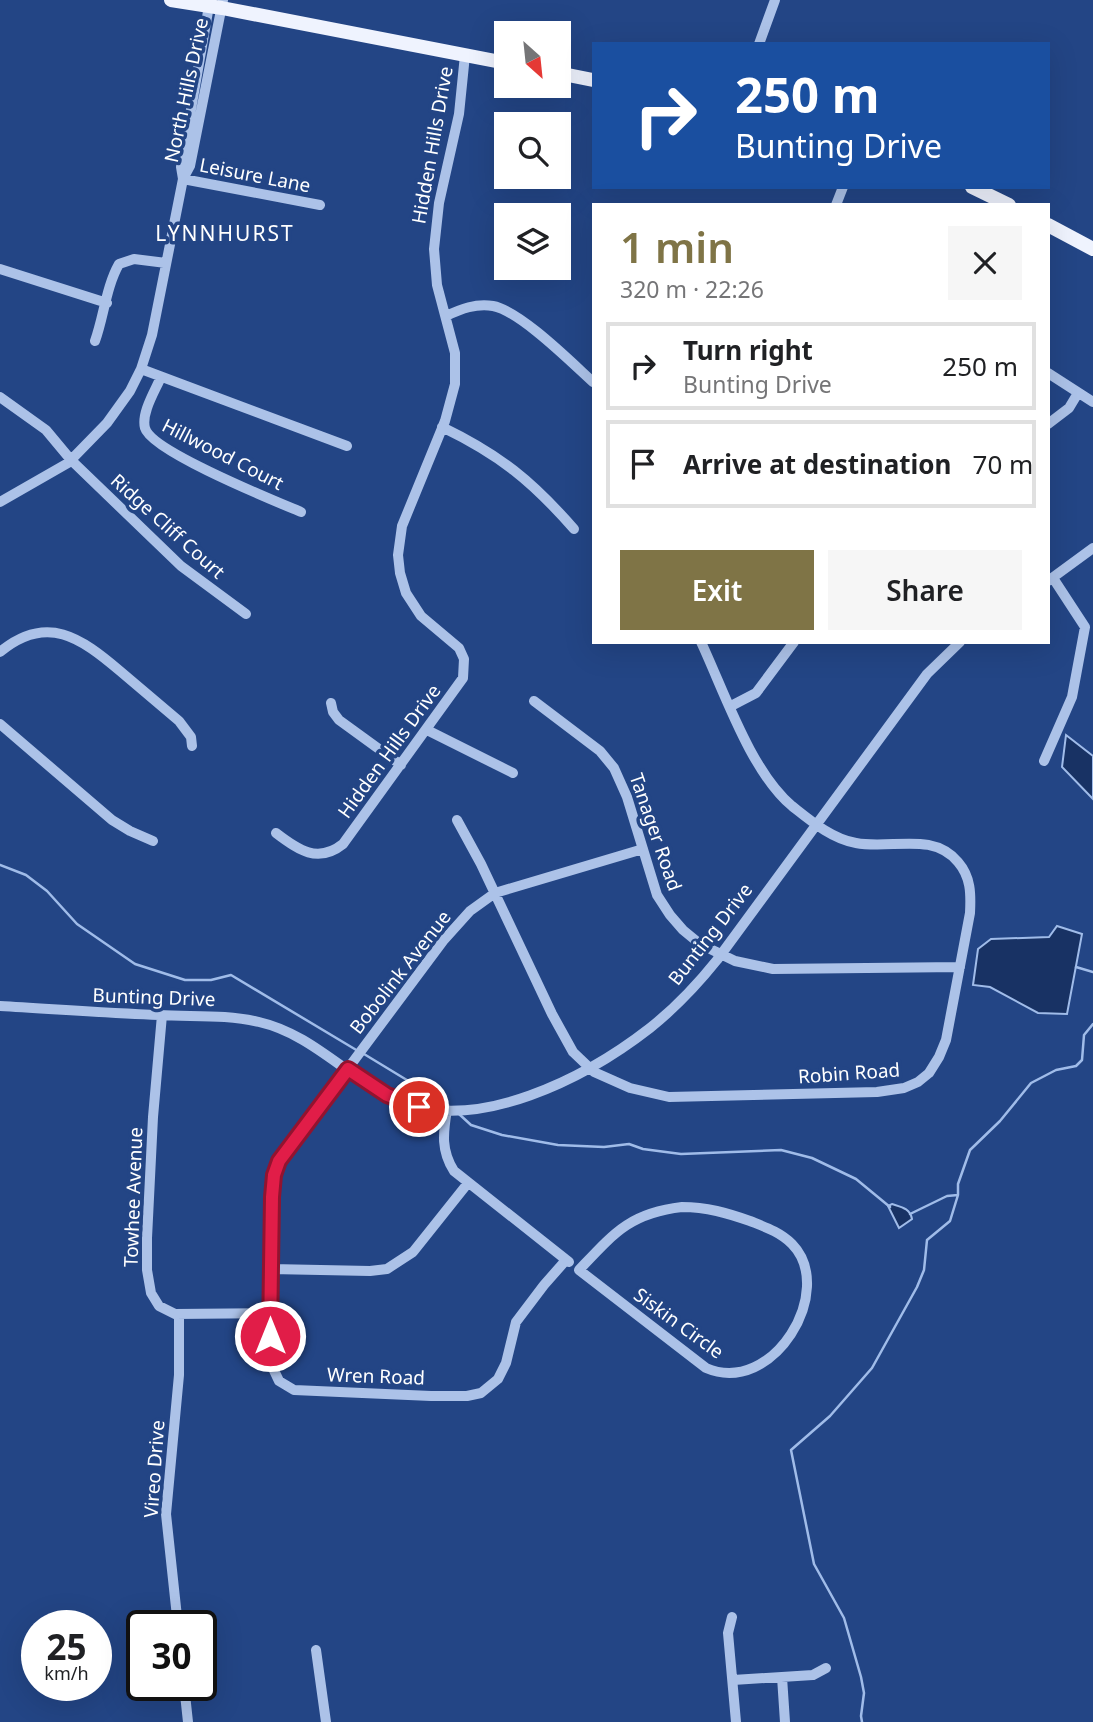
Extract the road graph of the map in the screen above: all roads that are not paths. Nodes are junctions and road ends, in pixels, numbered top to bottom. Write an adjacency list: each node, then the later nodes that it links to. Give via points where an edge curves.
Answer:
1 (173, 0): 3 (main road)
2 (775, 0): 4 (street)
3 (216, 3): 5 (main road); 9 (street, North Hills Drive, via 181,167)
4 (760, 42)
5 (465, 55): 6 (main road); 18 (street, Hidden Hills Drive, via 459,114 434,236 435,270)
6 (494, 61)
7 (571, 76): 8 (main road)
8 (592, 80)
9 (183, 179): 12 (street, Leisure Lane); 15 (street, North Hills Drive)
10 (976, 189): 11 (main road)
11 (1005, 203)
12 (320, 205)
13 (1050, 226): 14 (main road)
14 (1093, 249)
15 (166, 263): 17 (street, via 134,259 119,264); 20 (street, North Hills Drive)
16 (0, 269): 17 (street)
17 (107, 303): 19 (street)
18 (446, 316): 23 (street, via 479,306 511,313); 28 (street, Hidden Hills Drive, via 456,374)
19 (95, 341)
20 (141, 369): 22 (street); 30 (street, North Hills Drive, via 119,408)
21 (1050, 374): 24 (street)
22 (161, 377): 29 (street); 32 (street, Hillwood Court, via 145,415 149,436 184,458)
23 (592, 381)
24 (1078, 393): 26 (street); 27 (street, via 1069,408)
25 (0, 397): 30 (street, Ridge Cliff Court, via 46,430)
26 (1093, 402)
27 (1050, 422)
28 (442, 427): 33 (street, via 510,466); 45 (street, Hidden Hills Drive, via 402,526 398,555 402,583 414,607 455,643 464,659 463,678)
29 (347, 446)
30 (71, 460): 31 (street, North Hills Drive); 36 (street, Ridge Cliff Court, via 181,566)
31 (0, 502)
32 (301, 512)
33 (574, 529)
34 (1093, 548): 35 (street)
35 (1051, 580): 47 (street, via 1085,627 1072,697)
36 (246, 614)
37 (703, 644): 43 (street, Robin Road)
38 (793, 644): 43 (street, via 756,693)
39 (958, 644): 51 (street, Bunting Drive, via 922,680)
40 (0, 652): 46 (street, via 13,641 37,633 83,641 179,721)
41 (534, 701): 54 (street, Tanager Road, via 600,751 614,768)
42 (331, 703): 48 (street, via 339,720)
43 (731, 706): 51 (street, Robin Road, via 767,777)
44 (0, 724): 53 (street, via 112,820)
45 (427, 730): 48 (street, Hidden Hills Drive); 49 (street)
46 (192, 746)
47 (1044, 761)
48 (401, 765): 52 (street, Hidden Hills Drive, via 334,850 322,855 306,853)
49 (513, 774)
50 (457, 820): 55 (street, Robin Road)
51 (817, 824): 56 (street, Bunting Drive); 57 (street, Robin Road, via 856,843 925,844 956,859 971,894)
52 (276, 833)
53 (153, 841)
54 (643, 849): 55 (street, Bobolink Avenue); 56 (street, Tanager Road, via 652,884 670,915 691,938)
55 (495, 893): 60 (street, Robin Road, via 567,1043); 61 (street, Bobolink Avenue, via 461,919)
56 (721, 954): 57 (street, Tanager Road, via 773,969); 60 (street, Bunting Drive, via 670,1011)
57 (960, 967): 60 (street, Robin Road, via 939,1057 924,1078 904,1088 669,1097 630,1088)
58 (0, 1006): 59 (street, Bunting Drive)
59 (162, 1015): 61 (street, Bunting Drive, via 259,1022 292,1035); 68 (street, Towhee Avenue, via 147,1270 155,1301 164,1310)
60 (588, 1068): 62 (street, Bunting Drive, via 499,1105)
61 (348, 1069): 62 (street, Bunting Drive, via 397,1100); 65 (street, Wren Road, via 276,1168)
62 (447, 1110): 63 (street, Siskin Circle, via 444,1149 454,1171)
63 (468, 1183): 64 (street, Siskin Circle); 65 (street, via 413,1252 387,1269)
64 (566, 1260): 66 (street, Siskin Circle); 67 (street, Wren Road, via 516,1321 498,1379 474,1395 289,1389 273,1370)
65 (271, 1269): 67 (street, Wren Road)
66 (579, 1270): 66 (street, Siskin Circle, via 701,1365 727,1374 758,1366 779,1350 797,1323 808,1278 798,1251 776,1232 728,1213 695,1207 659,1210 634,1220)
67 (270, 1312): 68 (street)
68 (179, 1314): 69 (street, Vireo Drive, via 166,1501)
69 (176, 1610)
70 (732, 1617): 74 (street, via 728,1633)
71 (316, 1650): 77 (street)
72 (826, 1668): 73 (street, via 813,1675)
73 (782, 1677): 74 (street); 79 (street)
74 (733, 1680): 78 (street)
75 (186, 1701): 76 (street)
76 (188, 1722)
77 (326, 1722)
78 (736, 1722)
79 (785, 1722)

